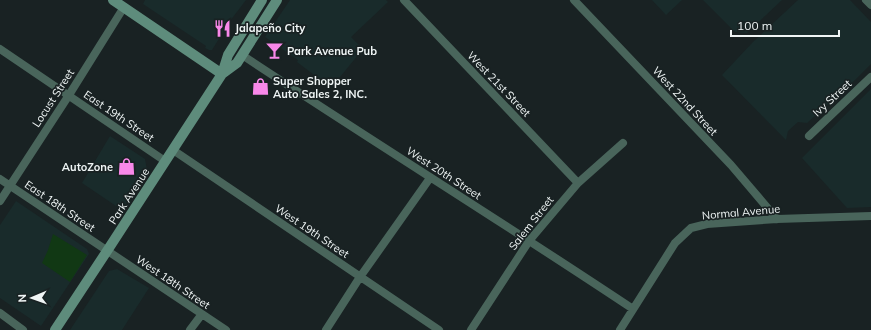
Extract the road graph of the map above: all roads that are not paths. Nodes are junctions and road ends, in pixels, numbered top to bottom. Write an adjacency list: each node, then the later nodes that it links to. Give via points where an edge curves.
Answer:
1 (113, 0): 8 (main road)
2 (262, 0): 11 (main road, Park Avenue, via 228,55)
3 (277, 0): 10 (main road, Park Avenue)
4 (404, 0): 20 (street, West 21st Street)
5 (574, 0): 24 (street, West 22nd Street, via 731,165)
6 (866, 0): 7 (street)
7 (871, 5)
8 (124, 7): 11 (main road); 13 (street, Locust Street)
9 (0, 49): 13 (street, East 19th Street)
10 (242, 55): 11 (main road, Park Avenue, via 237,63); 18 (street, West 20th Street)
11 (222, 74): 16 (main road, Park Avenue)
12 (871, 77): 14 (street, Ivy Street)
13 (69, 95): 17 (street, East 19th Street); 21 (street, Locust Street)
14 (809, 136)
15 (623, 143): 20 (street, Salem Street)
16 (173, 150): 17 (main road, Park Avenue); 27 (street, West 19th Street)
17 (165, 161): 26 (main road, Park Avenue)
18 (430, 178): 25 (street, West 20th Street); 27 (street)
19 (0, 179): 21 (street, East 18th Street)
20 (578, 183): 25 (street, Salem Street)
21 (10, 186): 22 (street, Locust Street); 26 (street, East 18th Street)
22 (0, 201)
23 (871, 216): 24 (street, Normal Avenue)
24 (777, 219): 28 (street, Normal Avenue, via 707,224 691,228 675,243)
25 (529, 241): 28 (street, West 20th Street); 37 (street, Salem Street)
26 (107, 251): 30 (street, West 18th Street); 32 (main road, Park Avenue)
27 (360, 277): 35 (street); 36 (street, West 19th Street)
28 (633, 309): 38 (street, Normal Avenue)
29 (0, 313): 31 (street)
30 (202, 314): 33 (street); 34 (street, West 18th Street)
31 (23, 330)
32 (55, 330)
33 (190, 330)
34 (226, 330)
35 (326, 330)
36 (439, 330)
37 (471, 330)
38 (620, 330)

